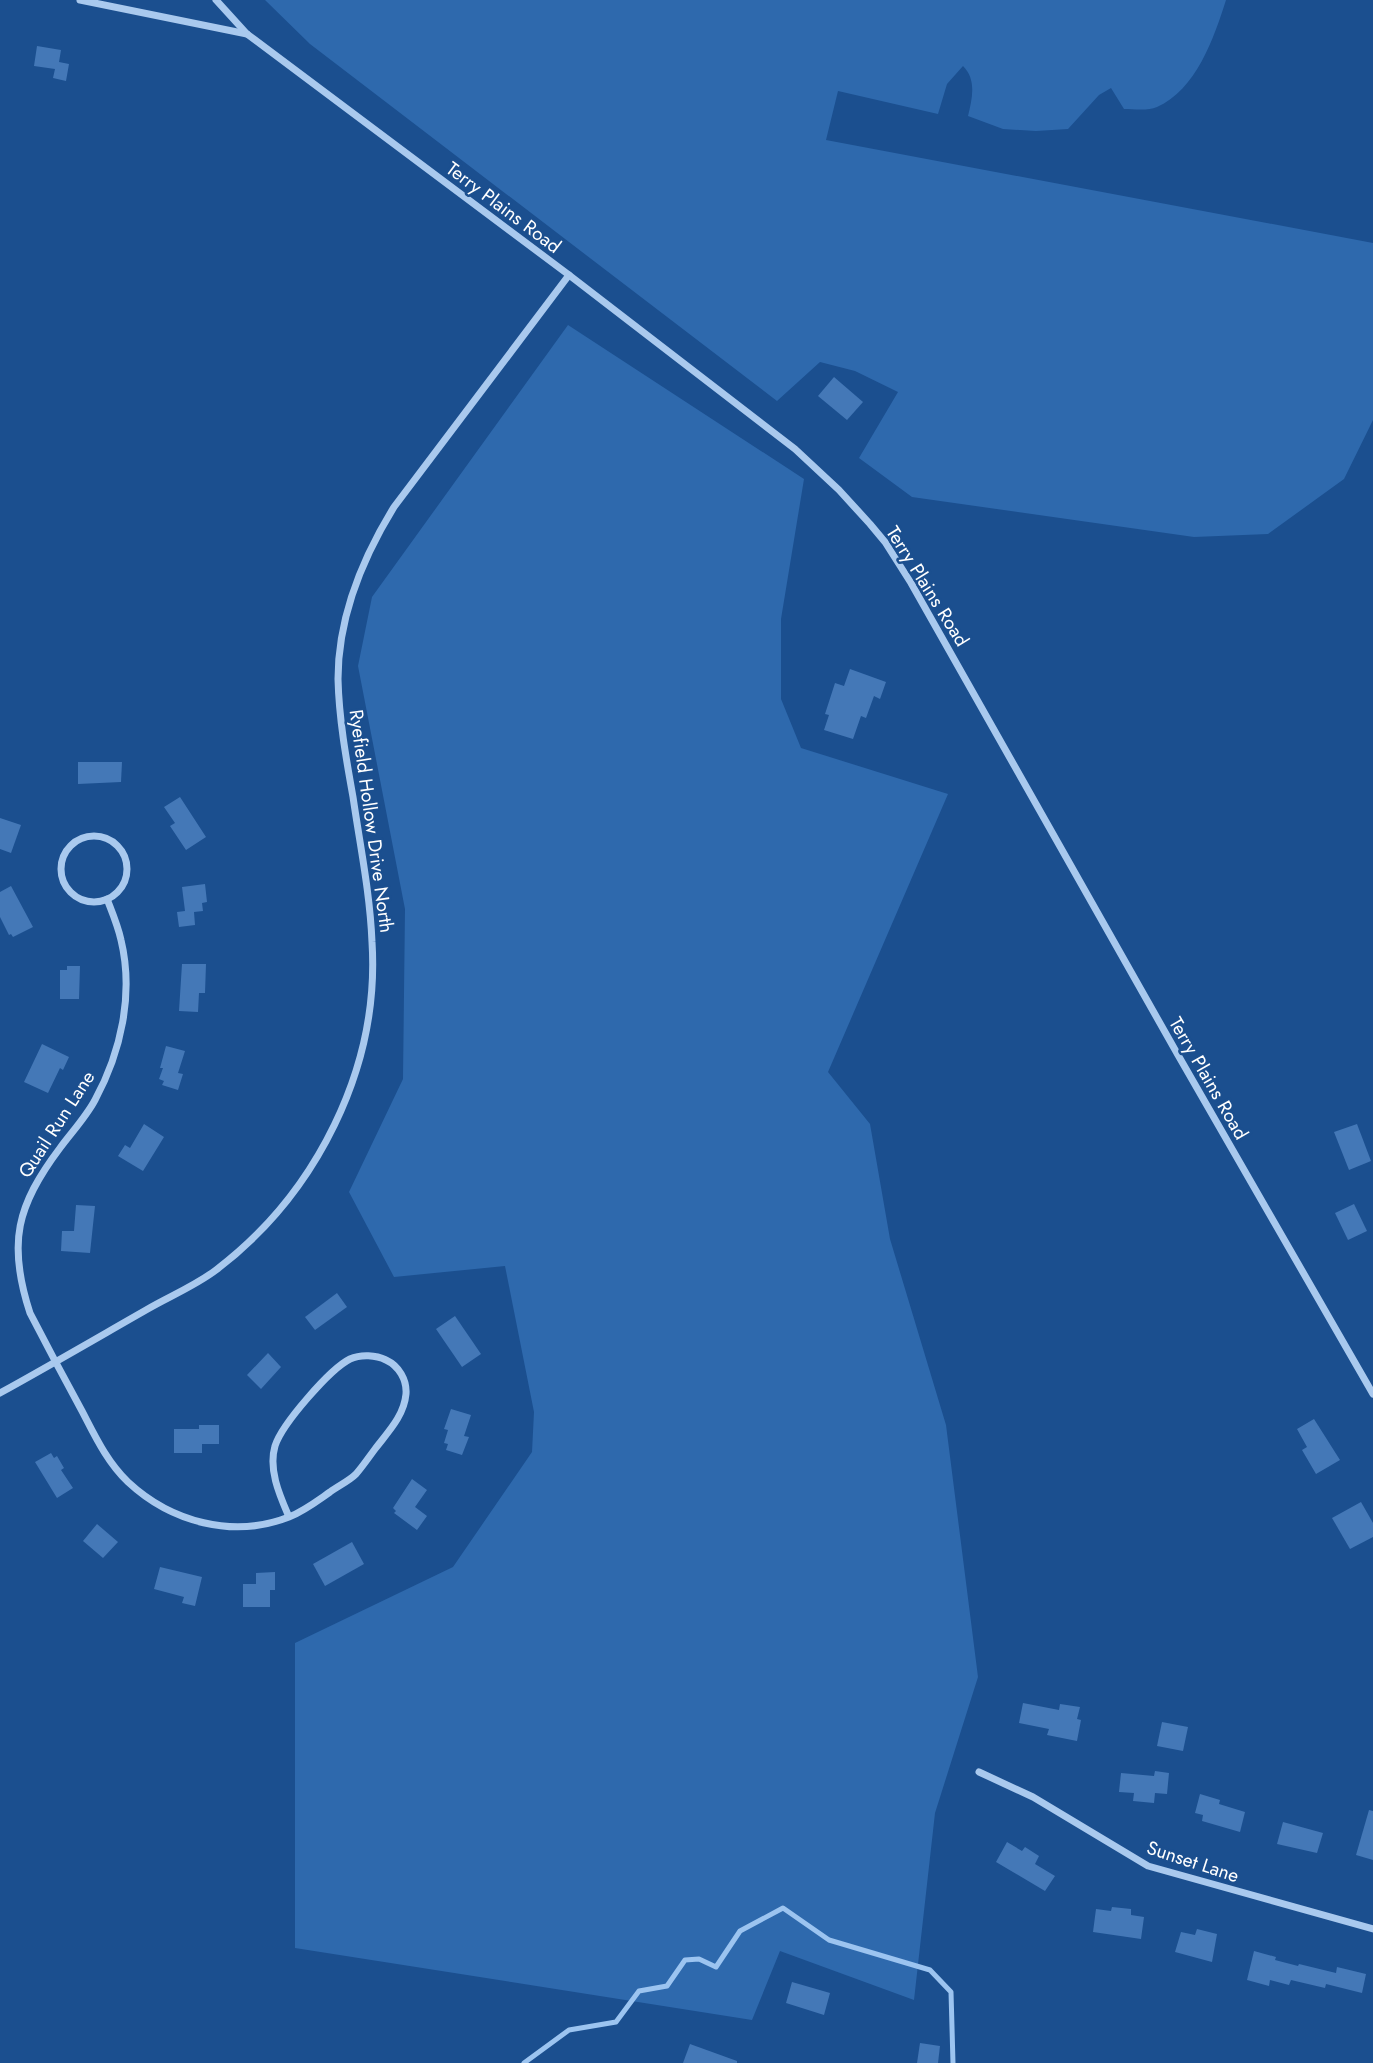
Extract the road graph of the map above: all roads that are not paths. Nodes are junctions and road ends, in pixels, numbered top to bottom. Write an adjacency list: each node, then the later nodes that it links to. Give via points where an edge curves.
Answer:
1 (80, 0): 3 (street)
2 (216, 0): 3 (street, Terry Plains Road)
3 (247, 34): 4 (street, Terry Plains Road)
4 (569, 275): 6 (street, Ryefield Hollow Drive North, via 394,507 355,582 341,639 338,678 372,943 370,1011 350,1091 331,1133 272,1218 215,1270); 8 (street, Terry Plains Road, via 795,449 885,542)
5 (107, 899): 5 (street, via 123,884 127,863 107,838 85,837 62,858 63,880 86,901); 6 (street, Quail Run Lane, via 124,963 120,1039 93,1103 38,1177 19,1227 22,1289)
6 (55, 1362): 7 (street, Ryefield Hollow Drive North); 9 (street, Quail Run Lane, via 105,1455 144,1495 173,1513 221,1527)
7 (0, 1393)
8 (1373, 1394)
9 (289, 1517): 9 (street, Quail Run Lane, via 355,1475 397,1421 407,1392 398,1368 370,1355 349,1360 281,1431 273,1464)
10 (979, 1772): 11 (street, Sunset Lane, via 1033,1797 1148,1866)
11 (1373, 1929)

